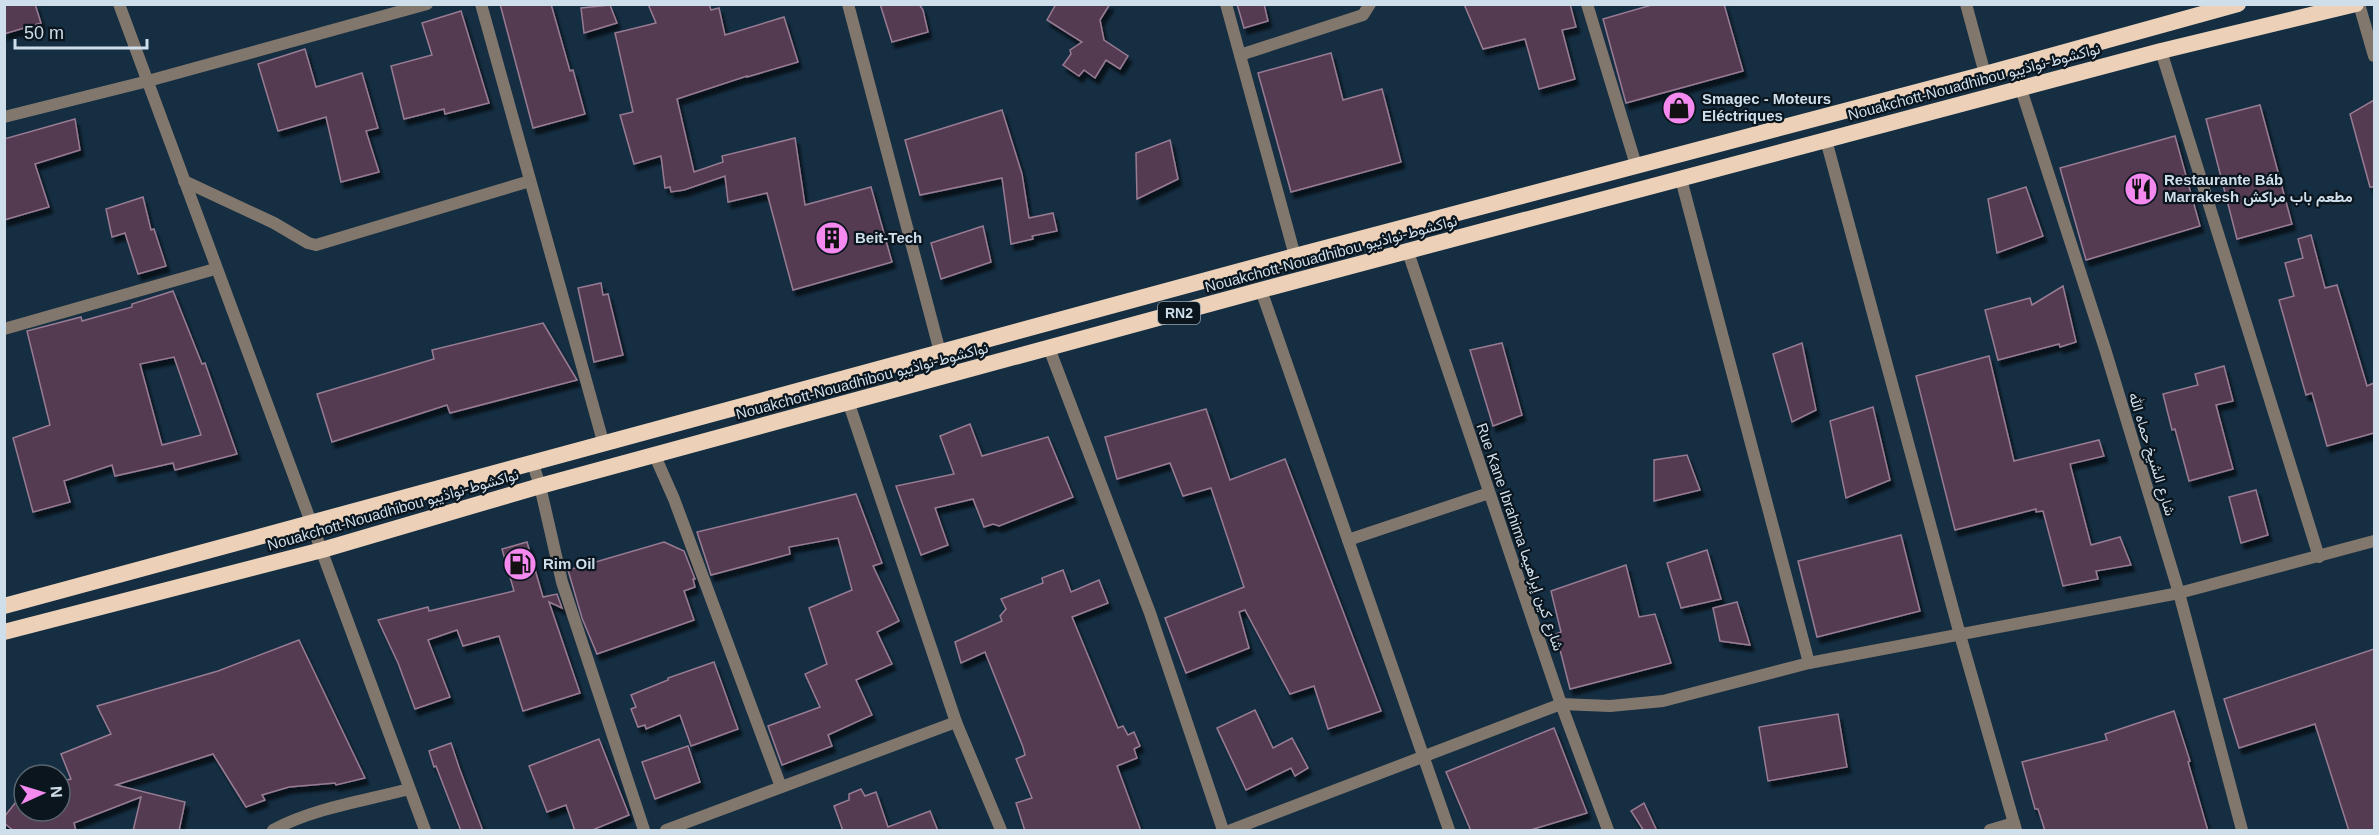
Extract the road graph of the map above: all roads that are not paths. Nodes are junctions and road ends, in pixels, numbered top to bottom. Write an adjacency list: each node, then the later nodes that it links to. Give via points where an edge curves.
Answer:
1 (119, 4): 15 (street)
2 (427, 4): 15 (street)
3 (481, 4): 22 (street)
4 (848, 4): 29 (street)
5 (1226, 4): 12 (street)
6 (1370, 4): 12 (street, via 1363,15)
7 (1587, 4): 19 (street)
8 (1966, 4): 14 (street)
9 (2238, 4): 14 (highway, Nouakchott-Nouadhibou نواكشوط-نواذيبو / RN2)
10 (2358, 4): 11 (highway, Nouakchott-Nouadhibou نواكشوط-نواذيبو / RN2); 13 (street)
11 (2162, 51): 16 (highway, Nouakchott-Nouadhibou نواكشوط-نواذيبو / RN2); 40 (street)
12 (1239, 55): 24 (street)
13 (2374, 56)
14 (1985, 74): 19 (highway, Nouakchott-Nouadhibou نواكشوط-نواذيبو / RN2)
15 (148, 81): 17 (street); 21 (street)
16 (2021, 89): 18 (highway, Nouakchott-Nouadhibou نواكشوط-نواذيبو / RN2); 41 (street, شارع الشيخ حماه الله)
17 (4, 117)
18 (1826, 140): 20 (highway, Nouakchott-Nouadhibou نواكشوط-نواذيبو / RN2); 44 (street)
19 (1636, 165): 24 (highway, Nouakchott-Nouadhibou نواكشوط-نواذيبو / RN2)
20 (1680, 179): 23 (highway, Nouakchott-Nouadhibou نواكشوط-نواذيبو / RN2); 45 (street)
21 (184, 181): 22 (street, via 316,244); 25 (street)
22 (530, 181): 31 (street)
23 (1408, 252): 26 (highway, Nouakchott-Nouadhibou نواكشوط-نواذيبو / RN2); 35 (street, Rue Kane Ibrahima شارع كين إبراهيما)
24 (1295, 256): 29 (highway, Nouakchott-Nouadhibou نواكشوط-نواذيبو / RN2)
25 (215, 269): 27 (street); 36 (street)
26 (1261, 290): 28 (highway, Nouakchott-Nouadhibou نواكشوط-نواذيبو / RN2); 37 (street)
27 (4, 329)
28 (1049, 348): 30 (highway, Nouakchott-Nouadhibou نواكشوط-نواذيبو / RN2); 57 (street, via 1150,613)
29 (940, 352): 31 (highway, Nouakchott-Nouadhibou نواكشوط-نواذيبو / RN2)
30 (849, 404): 32 (highway, Nouakchott-Nouadhibou نواكشوط-نواذيبو / RN2); 47 (street)
31 (604, 445): 33 (highway, Nouakchott-Nouadhibou نواكشوط-نواذيبو / RN2)
32 (656, 456): 34 (highway, Nouakchott-Nouadhibou نواكشوط-نواذيبو / RN2); 49 (street)
33 (533, 464): 34 (street); 36 (highway, Nouakchott-Nouadhibou نواكشوط-نواذيبو / RN2)
34 (540, 486): 39 (highway, Nouakchott-Nouadhibou نواكشوط-نواذيبو / RN2); 54 (street, via 562,582)
35 (1489, 493): 37 (street); 46 (street, Rue Kane Ibrahima شارع كين إبراهيما)
36 (311, 523): 39 (street); 42 (highway, Nouakchott-Nouadhibou نواكشوط-نواذيبو / RN2)
37 (1348, 540): 48 (street)
38 (2374, 541): 40 (street)
39 (322, 550): 43 (highway, Nouakchott-Nouadhibou نواكشوط-نواذيبو / RN2); 50 (street)
40 (2319, 557): 41 (street)
41 (2179, 593): 44 (street); 62 (street, شارع الشيخ حماه الله)
42 (4, 606)
43 (4, 632)
44 (1959, 635): 45 (street); 51 (street)
45 (1809, 663): 46 (street, via 1663,701 1610,706)
46 (1561, 704): 48 (street); 60 (street, Rue Kane Ibrahima شارع كين إبراهيما)
47 (956, 722): 49 (street); 56 (street)
48 (1423, 757): 58 (street); 59 (street)
49 (782, 788): 55 (street)
50 (409, 789): 52 (street, via 313,814); 53 (street)
51 (2015, 827): 61 (street)
52 (273, 831)
53 (425, 831)
54 (644, 831)
55 (666, 831)
56 (1001, 831)
57 (1222, 831)
58 (1231, 831)
59 (1449, 831)
60 (1608, 831)
61 (1990, 831)
62 (2242, 831)

